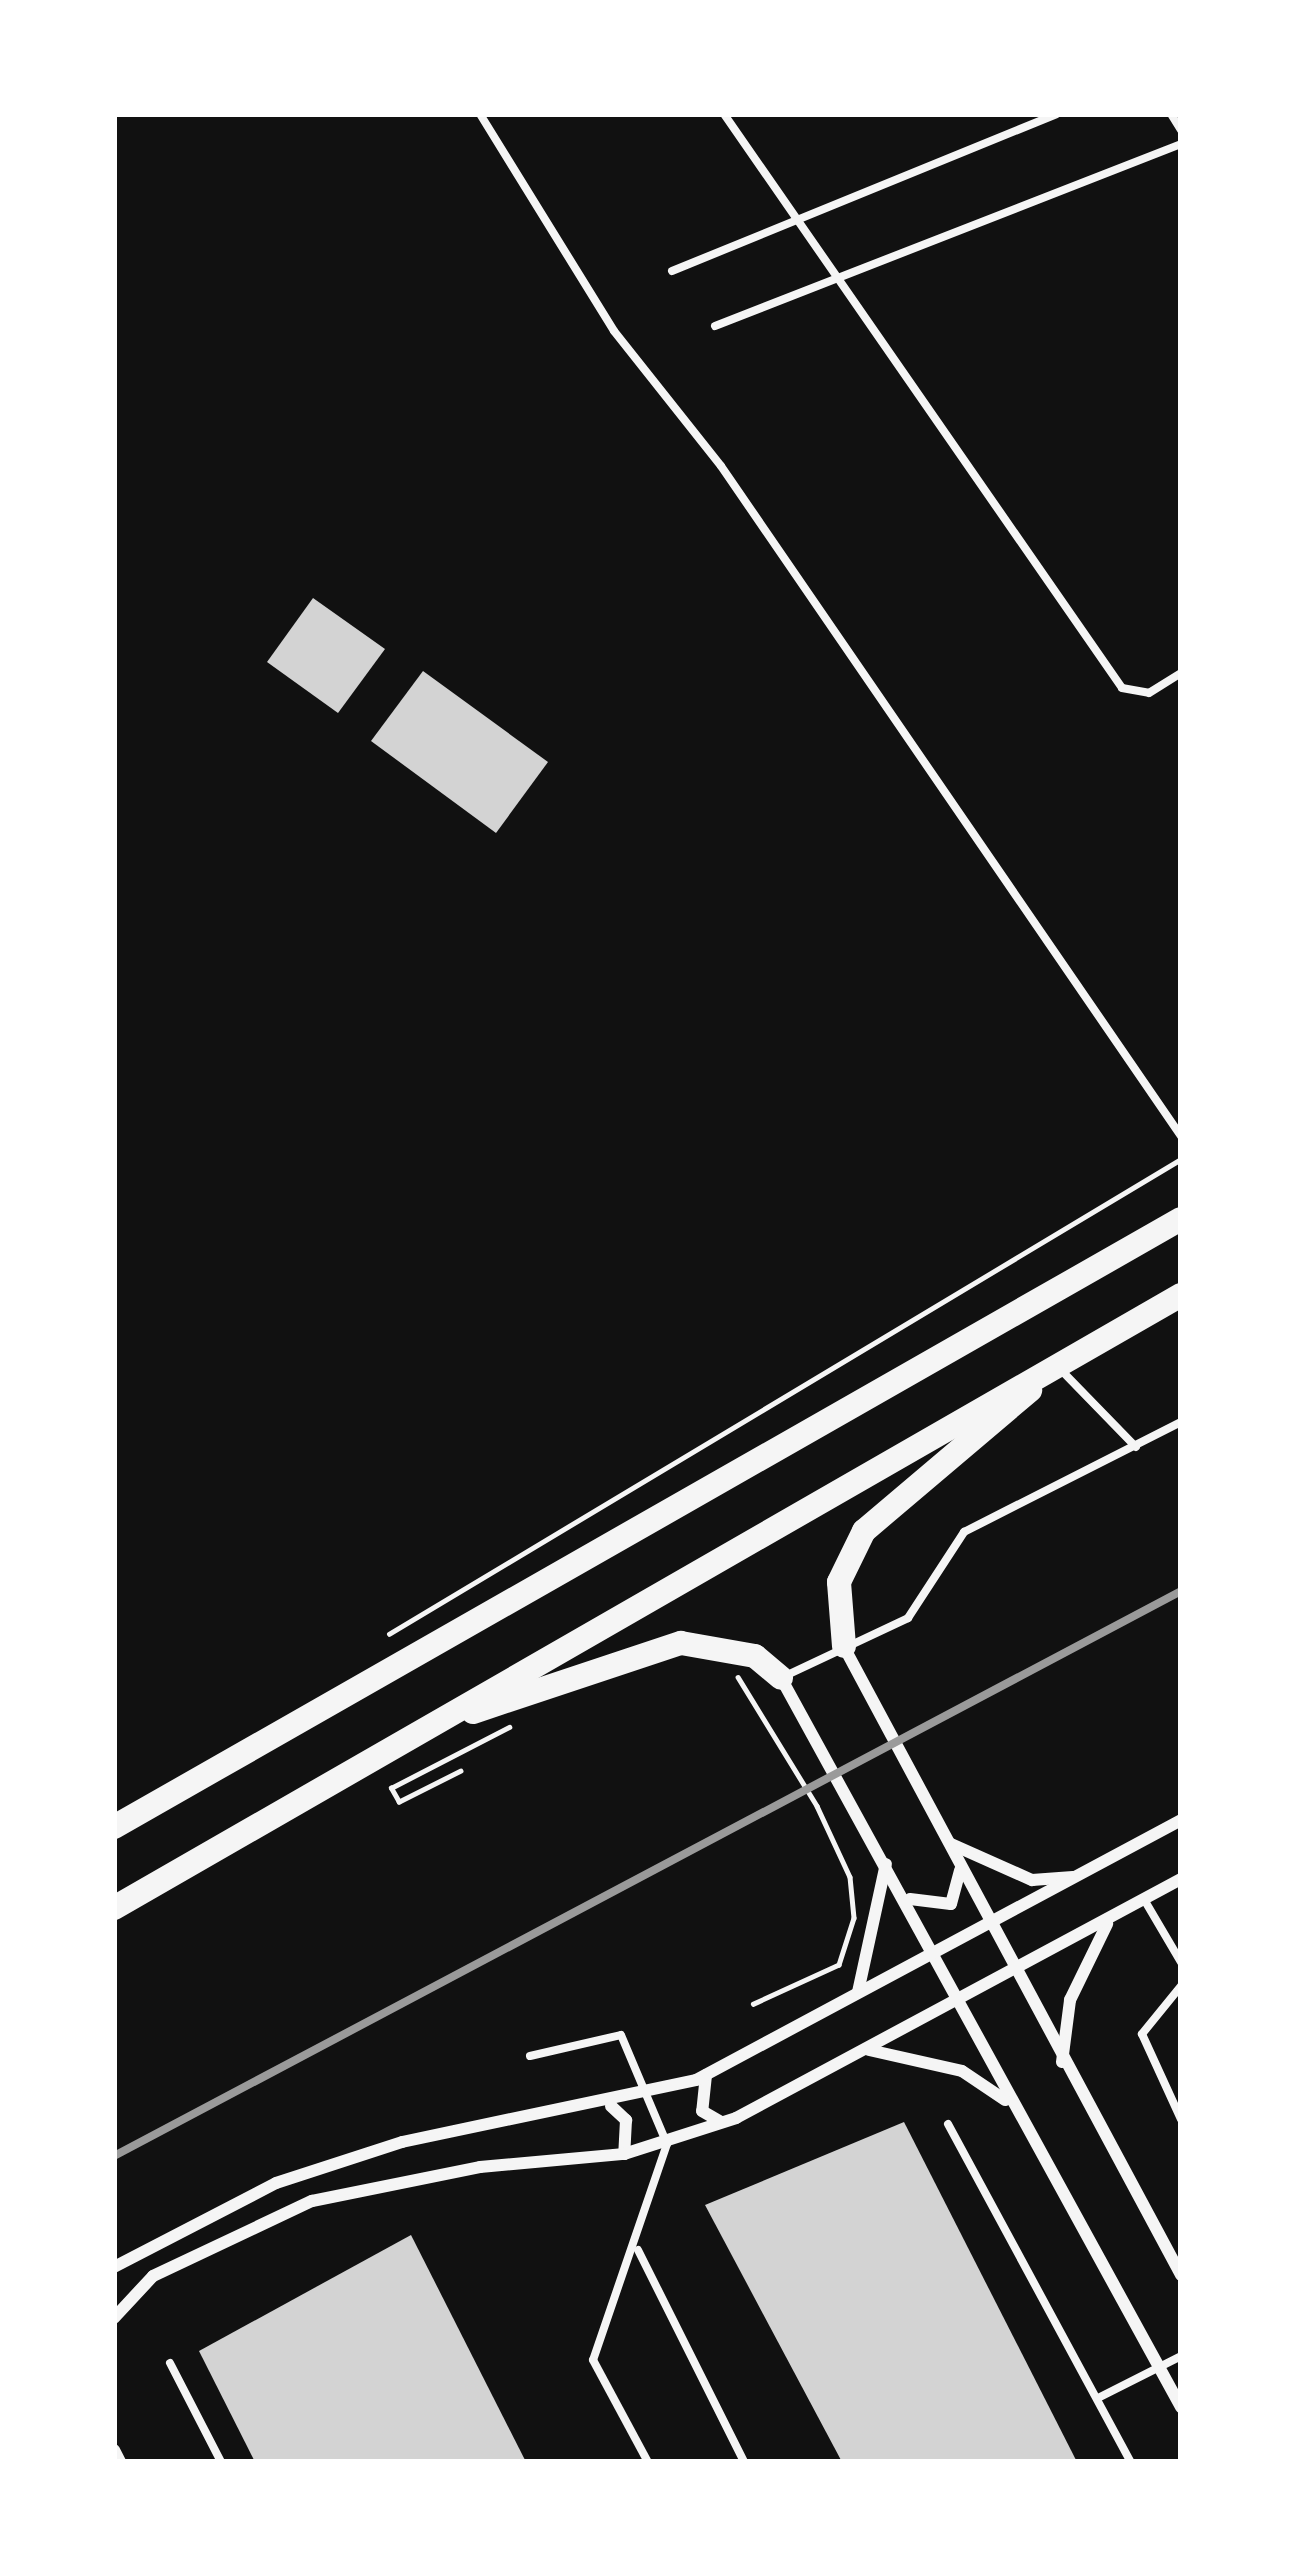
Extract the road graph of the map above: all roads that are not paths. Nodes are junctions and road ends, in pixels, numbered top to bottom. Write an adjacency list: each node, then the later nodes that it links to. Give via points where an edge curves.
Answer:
1 (480, 114): 12 (lane, via 623,344 721,466)
2 (724, 114): 7 (lane)
3 (1056, 114): 7 (lane)
4 (1171, 114): 5 (lane)
5 (1181, 130)
6 (1181, 144): 9 (lane)
7 (800, 224): 8 (lane); 9 (lane)
8 (672, 271)
9 (837, 281): 10 (lane); 11 (lane, via 1122,688 1149,693)
10 (715, 326)
11 (1181, 673)
12 (1181, 1136)
13 (1181, 1219): 22 (highway)
14 (1181, 1295): 15 (highway)
15 (1051, 1371): 17 (lane); 18 (highway, via 1002,1422 864,1531 839,1582); 20 (highway)
16 (1181, 1422): 17 (lane)
17 (1136, 1448): 18 (lane, via 964,1532 908,1618)
18 (844, 1646): 19 (lane); 23 (street)
19 (781, 1678): 20 (highway, via 755,1656 681,1643); 24 (street)
20 (448, 1718): 30 (highway)
21 (1181, 1820): 26 (street)
22 (114, 1827)
23 (947, 1841): 25 (street); 26 (street, via 1032,1880)
24 (886, 1863): 28 (street); 37 (street)
25 (961, 1868): 28 (street, via 952,1904); 32 (street)
26 (1080, 1877): 32 (street)
27 (1181, 1879): 29 (street)
28 (909, 1898): 33 (street)
29 (1145, 1901): 31 (street); 34 (lane)
30 (114, 1908)
31 (1108, 1922): 35 (street); 41 (street, via 1070,2000)
32 (989, 1924): 33 (street); 35 (street)
33 (935, 1951): 37 (street); 38 (street)
34 (1181, 1962)
35 (1013, 1974): 38 (street); 41 (street)
36 (1181, 1985): 46 (lane, via 1142,2034)
37 (858, 1992): 42 (street)
38 (960, 2002): 39 (street); 44 (street)
39 (868, 2050): 44 (street, via 962,2071); 47 (street)
40 (530, 2056): 43 (lane, via 621,2035)
41 (1062, 2064): 53 (street)
42 (706, 2074): 43 (street); 47 (street, via 702,2111)
43 (650, 2096): 45 (street); 49 (lane)
44 (1010, 2103): 57 (street)
45 (611, 2106): 50 (street, via 626,2120); 52 (street, via 402,2142 297,2176)
46 (1181, 2119)
47 (721, 2122): 49 (street)
48 (948, 2124): 58 (lane)
49 (668, 2144): 50 (street); 51 (lane)
50 (624, 2154): 54 (street, via 480,2167 312,2200 153,2276)
51 (638, 2249): 63 (lane, via 593,2360); 64 (lane)
52 (114, 2267)
53 (1181, 2275)
54 (114, 2318)
55 (1181, 2356): 57 (lane)
56 (170, 2363): 62 (lane)
57 (1159, 2368): 58 (lane); 59 (street)
58 (1098, 2398): 65 (lane)
59 (1181, 2408)
60 (114, 2450): 61 (street)
61 (120, 2462)
62 (221, 2462)
63 (648, 2462)
64 (744, 2462)
65 (1131, 2462)

